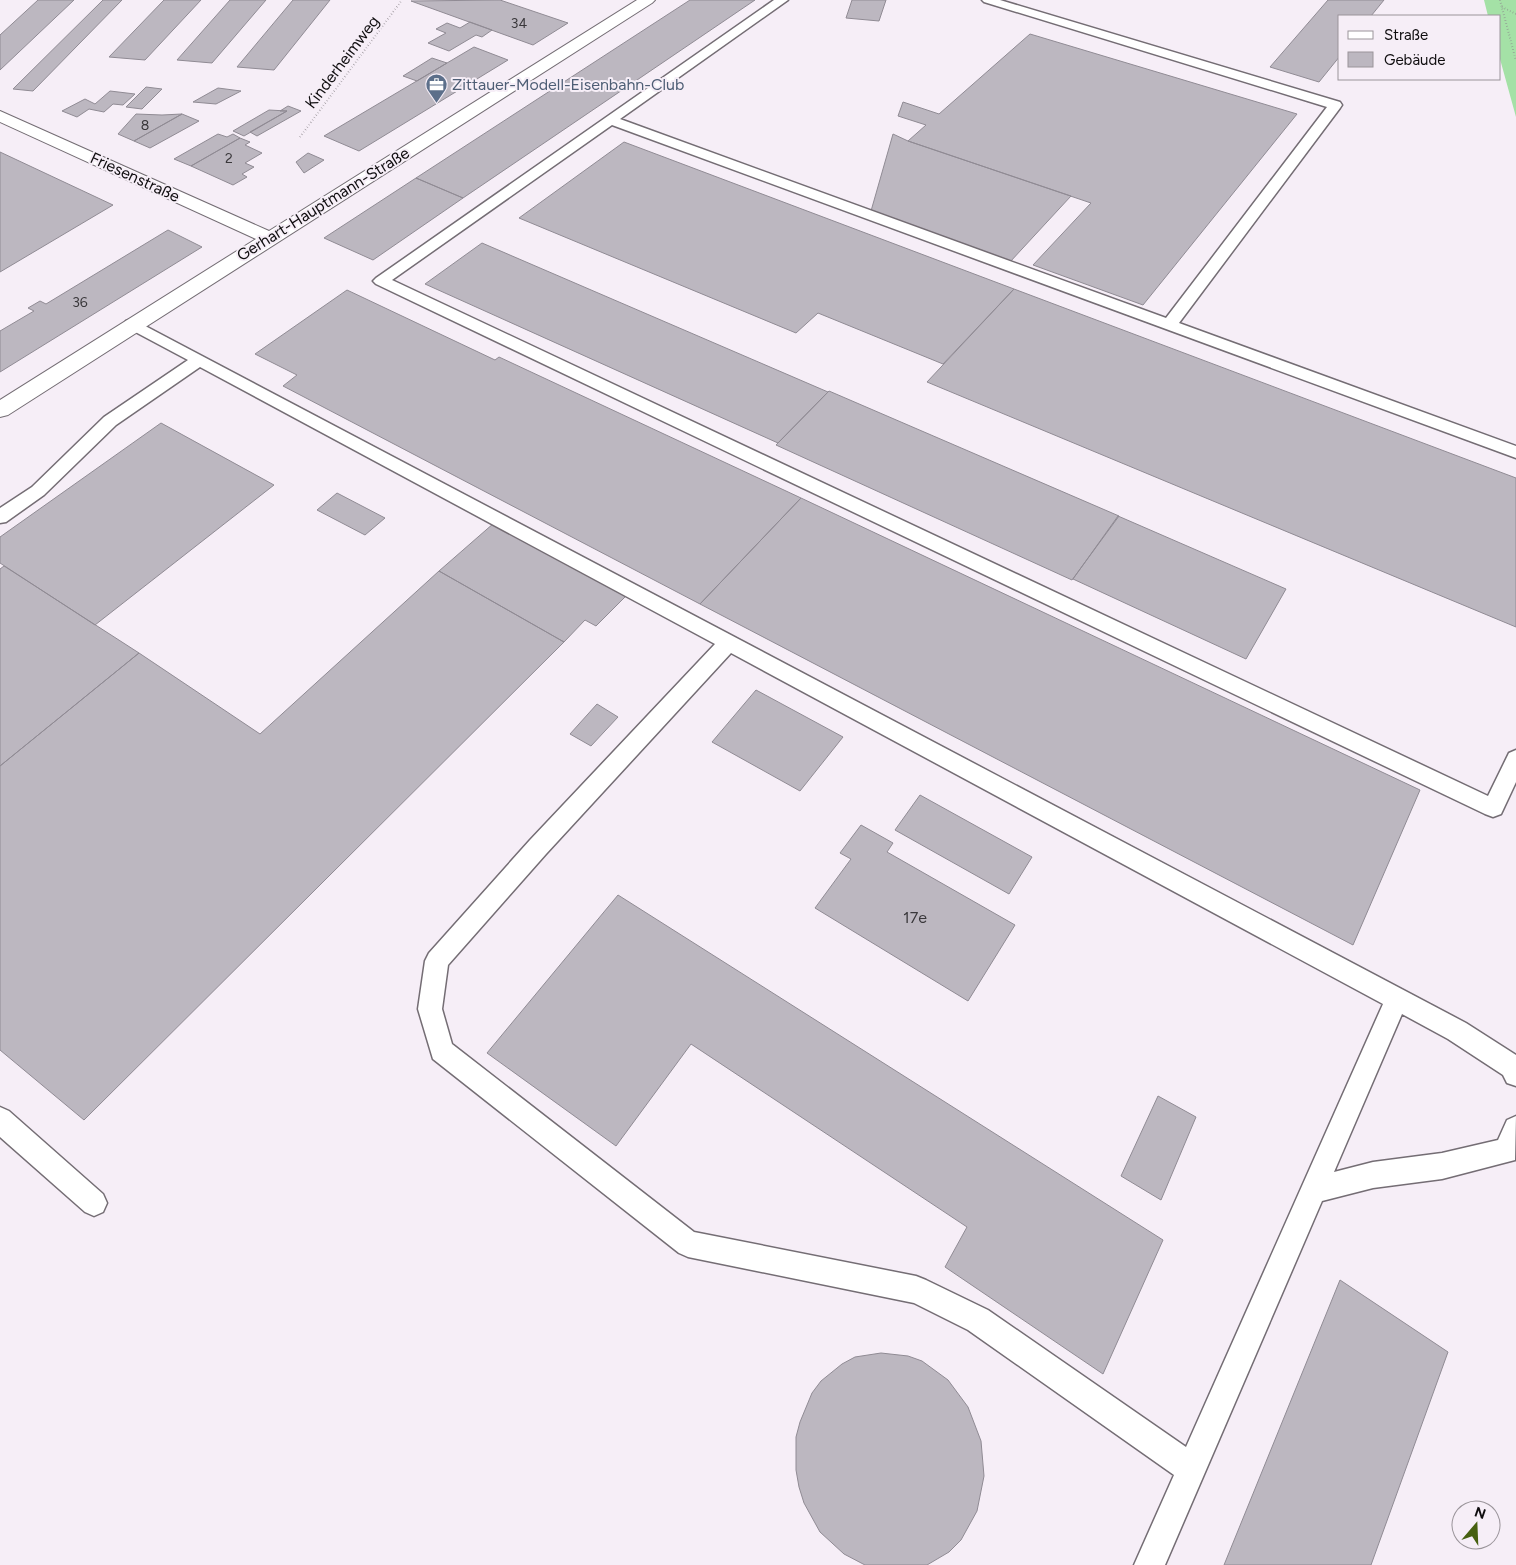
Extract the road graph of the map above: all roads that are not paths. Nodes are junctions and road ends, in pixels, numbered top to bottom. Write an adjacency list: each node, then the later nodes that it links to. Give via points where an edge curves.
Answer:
1 (647, 0): 6 (street, Gerhart-Hauptmann-Straße)
2 (782, 0): 5 (lane)
3 (988, 0): 8 (lane, via 1335,105)
4 (0, 116): 6 (street, Friesenstraße)
5 (610, 120): 8 (lane); 14 (lane, via 381,281 1493,808)
6 (269, 238): 7 (street, Gerhart-Hauptmann-Straße)
7 (132, 324): 9 (lane); 10 (street, Gerhart-Hauptmann-Straße)
8 (1169, 325): 11 (lane)
9 (199, 360): 12 (lane, via 110,420 38,491); 13 (lane)
10 (0, 410)
11 (1516, 452)
12 (0, 517)
13 (729, 642): 15 (lane); 21 (lane, via 437,961 430,1009 442,1051 688,1244 916,1290 978,1320)
14 (1516, 758)
15 (1397, 999): 16 (lane, via 1457,1031 1512,1066); 19 (lane)
16 (1516, 1074)
17 (0, 1120): 20 (lane)
18 (1516, 1129): 19 (lane, via 1506,1151 1442,1166 1373,1175)
19 (1313, 1190): 21 (lane)
20 (94, 1203)
21 (1191, 1469): 22 (lane)
22 (1149, 1565)

